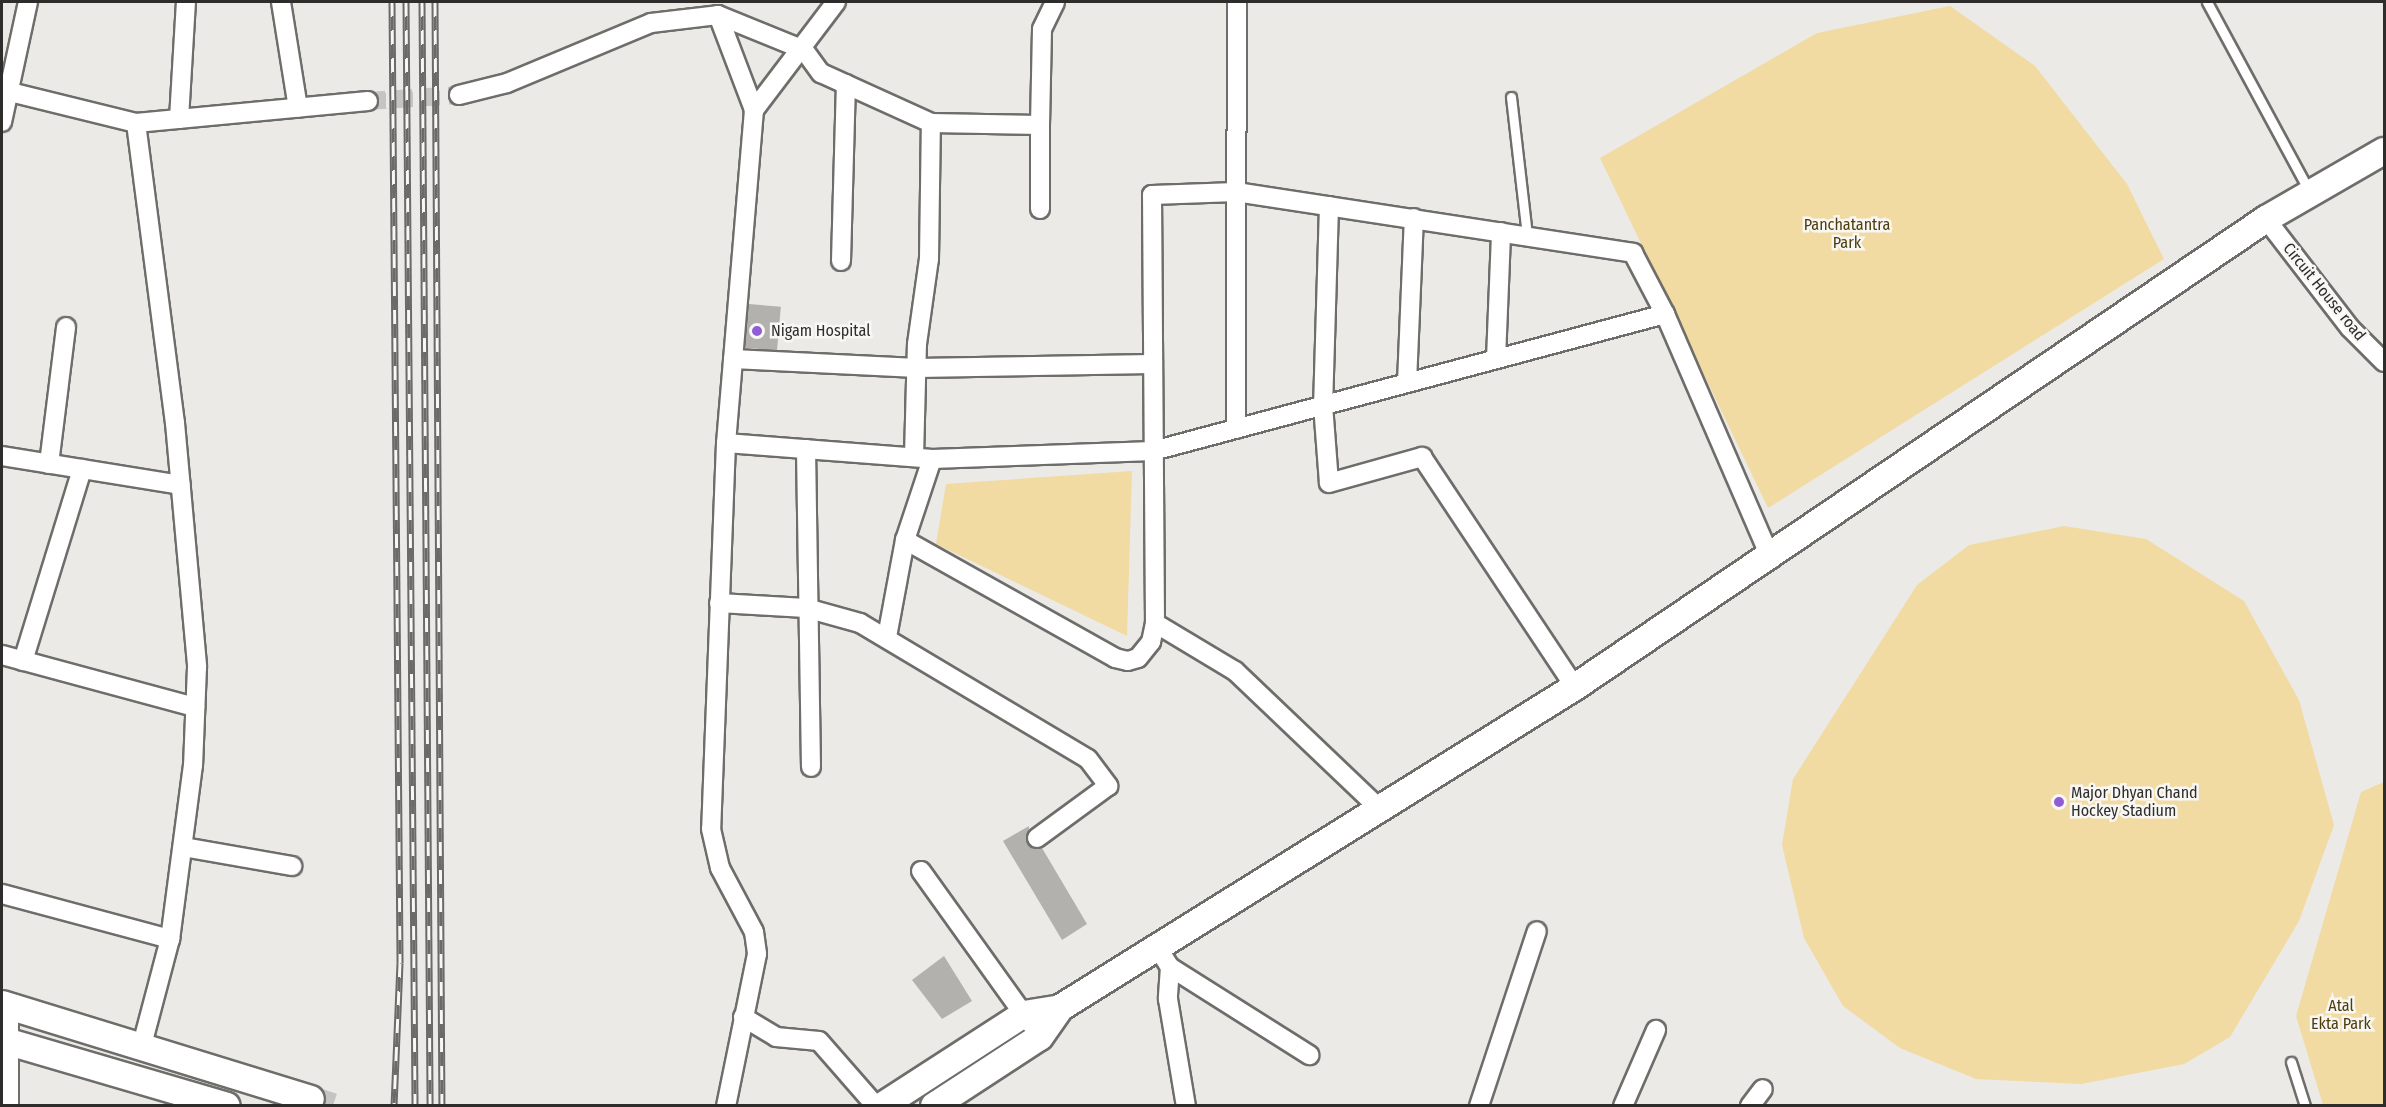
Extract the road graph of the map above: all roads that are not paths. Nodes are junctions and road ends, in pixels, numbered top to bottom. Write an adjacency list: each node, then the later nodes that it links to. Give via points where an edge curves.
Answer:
1 (28, 2): 11 (street)
2 (186, 2): 17 (street)
3 (281, 2): 15 (street)
4 (836, 2): 9 (street)
5 (1055, 2): 21 (street, via 1042,29)
6 (1237, 2): 24 (street)
7 (2207, 2): 23 (lane)
8 (718, 15): 9 (street); 12 (street, via 651,23 507,83); 16 (street)
9 (804, 50): 10 (street, via 821,73); 16 (street)
10 (846, 84): 20 (street); 31 (street)
11 (5, 91): 18 (street); 19 (street)
12 (459, 95)
13 (1511, 97): 30 (lane)
14 (368, 101): 15 (street)
15 (298, 108): 17 (street)
16 (754, 110): 34 (street)
17 (179, 119): 19 (street)
18 (2, 122)
19 (136, 123): 49 (street)
20 (931, 123): 21 (street); 38 (street, via 929,259)
21 (1040, 125): 26 (street)
22 (2385, 151): 23 (street)
23 (2309, 191): 28 (street)
24 (1236, 192): 25 (street); 37 (street, via 1152,195); 41 (street)
25 (1329, 206): 27 (street); 40 (street)
26 (1040, 209)
27 (1414, 218): 29 (street); 39 (street)
28 (2265, 219): 36 (street, Circuit House road, via 2350,328); 51 (street)
29 (1501, 232): 30 (street); 35 (street)
30 (1527, 236): 32 (street, via 1633,253)
31 (841, 261)
32 (1665, 314): 35 (street); 51 (street)
33 (66, 327): 47 (street)
34 (733, 359): 38 (street); 42 (street)
35 (1496, 359): 39 (street)
36 (2385, 362)
37 (1152, 364): 38 (street); 44 (street)
38 (917, 368): 46 (street)
39 (1407, 382): 40 (street)
40 (1323, 405): 41 (street); 57 (street, via 1329,483 1422,457)
41 (1236, 429): 44 (street)
42 (726, 443): 43 (street); 52 (street)
43 (806, 449): 46 (street); 53 (street)
44 (1153, 451): 46 (street); 54 (street)
45 (2, 456): 47 (street)
46 (923, 458): 50 (street)
47 (49, 464): 48 (street)
48 (82, 469): 49 (street); 56 (street)
49 (181, 484): 58 (street, via 197,667)
50 (905, 540): 54 (street, via 1115,658 1138,658 1151,642); 55 (street)
51 (1771, 559): 57 (street)
52 (719, 603): 53 (street); 73 (street, via 711,829 720,868 757,944)
53 (806, 608): 55 (street); 59 (street)
54 (1155, 622): 60 (street, via 1235,671)
55 (887, 637): 61 (street, via 1076,750 1108,780 1106,787)
56 (8, 662): 58 (street)
57 (1575, 687): 60 (street)
58 (195, 706): 62 (street)
59 (811, 767)
60 (1379, 808): 68 (street)
61 (1037, 838)
62 (183, 847): 63 (street); 67 (street)
63 (292, 866)
64 (921, 871): 72 (street)
65 (2, 894): 67 (street)
66 (1537, 931): 89 (street)
67 (170, 939): 77 (street)
68 (1156, 945): 69 (street); 71 (street)
69 (1170, 967): 78 (street); 88 (street, via 1168,999)
70 (5, 1005): 76 (street); 77 (street)
71 (1060, 1008): 72 (street); 75 (street)
72 (1024, 1014): 75 (street); 86 (street)
73 (742, 1017): 84 (street); 85 (street, via 776,1037 819,1041)
74 (1656, 1030): 90 (street)
75 (1040, 1037): 87 (street)
76 (6, 1041): 82 (street); 83 (street)
77 (141, 1049): 81 (street)
78 (1309, 1054)
79 (2291, 1062): 92 (lane)
80 (1763, 1089): 91 (street)
81 (311, 1099)
82 (9, 1106)
83 (227, 1106)
84 (726, 1106)
85 (876, 1106)
86 (882, 1106)
87 (933, 1106)
88 (1185, 1106)
89 (1479, 1106)
90 (1623, 1106)
91 (1750, 1106)
92 (2305, 1106)

